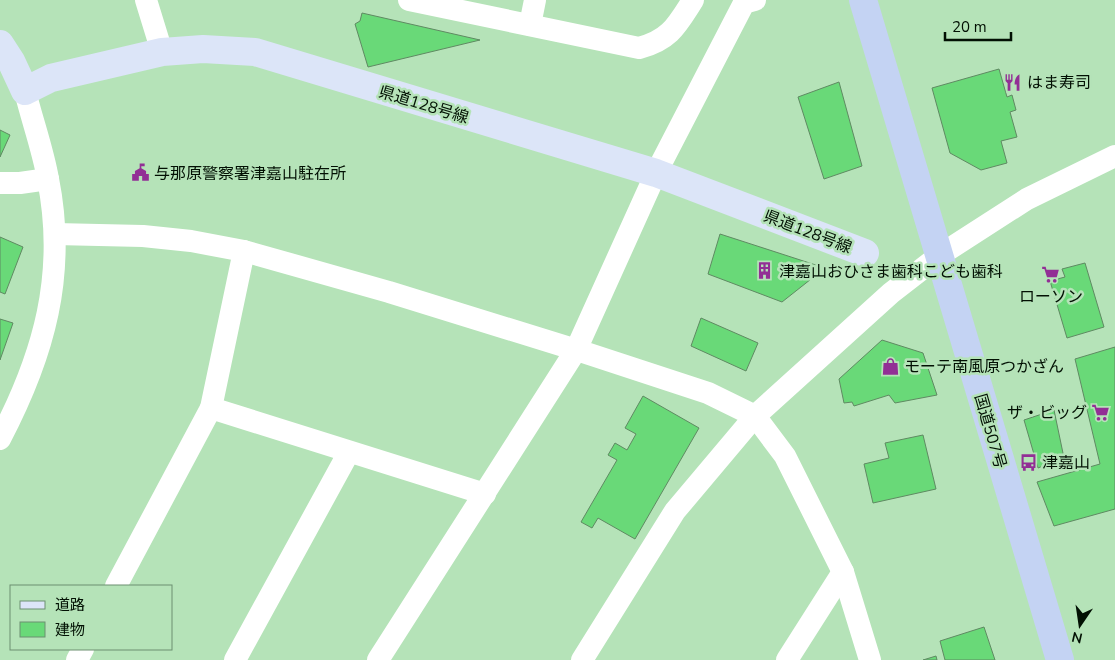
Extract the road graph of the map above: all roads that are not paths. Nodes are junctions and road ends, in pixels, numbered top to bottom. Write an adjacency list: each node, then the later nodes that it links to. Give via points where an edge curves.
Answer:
1 (146, 0): 9 (street)
2 (413, 0): 7 (street)
3 (535, 0): 8 (street)
4 (693, 0): 8 (street, via 671,34 640,48)
5 (755, 0): 13 (street, via 744,3)
6 (863, 0): 19 (highway, 国道507号)
7 (501, 9): 8 (street)
8 (530, 25)
9 (162, 52): 11 (main road, 県道128号線, via 51,78); 13 (main road, 県道128号線, via 203,49 255,52)
10 (4, 58): 11 (main road)
11 (25, 91): 14 (street)
12 (1115, 156): 19 (street, via 1027,199)
13 (656, 173): 18 (main road, 県道128号線); 20 (street)
14 (48, 179): 15 (street); 16 (street)
15 (0, 183)
16 (55, 234): 17 (street, via 143,236); 23 (street, via 54,278 47,323 36,362)
17 (244, 251): 20 (street); 21 (street)
18 (865, 253)
19 (940, 255): 22 (street, via 891,293); 33 (highway, 国道507号)
20 (576, 350): 22 (street, via 708,393); 25 (street)
21 (211, 408): 24 (street); 27 (street)
22 (755, 416): 26 (street, via 785,456); 30 (street, via 675,511)
23 (0, 439)
24 (349, 452): 25 (street); 28 (street)
25 (485, 494): 29 (street)
26 (843, 572): 31 (street); 32 (street)
27 (117, 585)
28 (236, 660)
29 (378, 660)
30 (582, 660)
31 (787, 660)
32 (870, 660)
33 (1060, 660)

